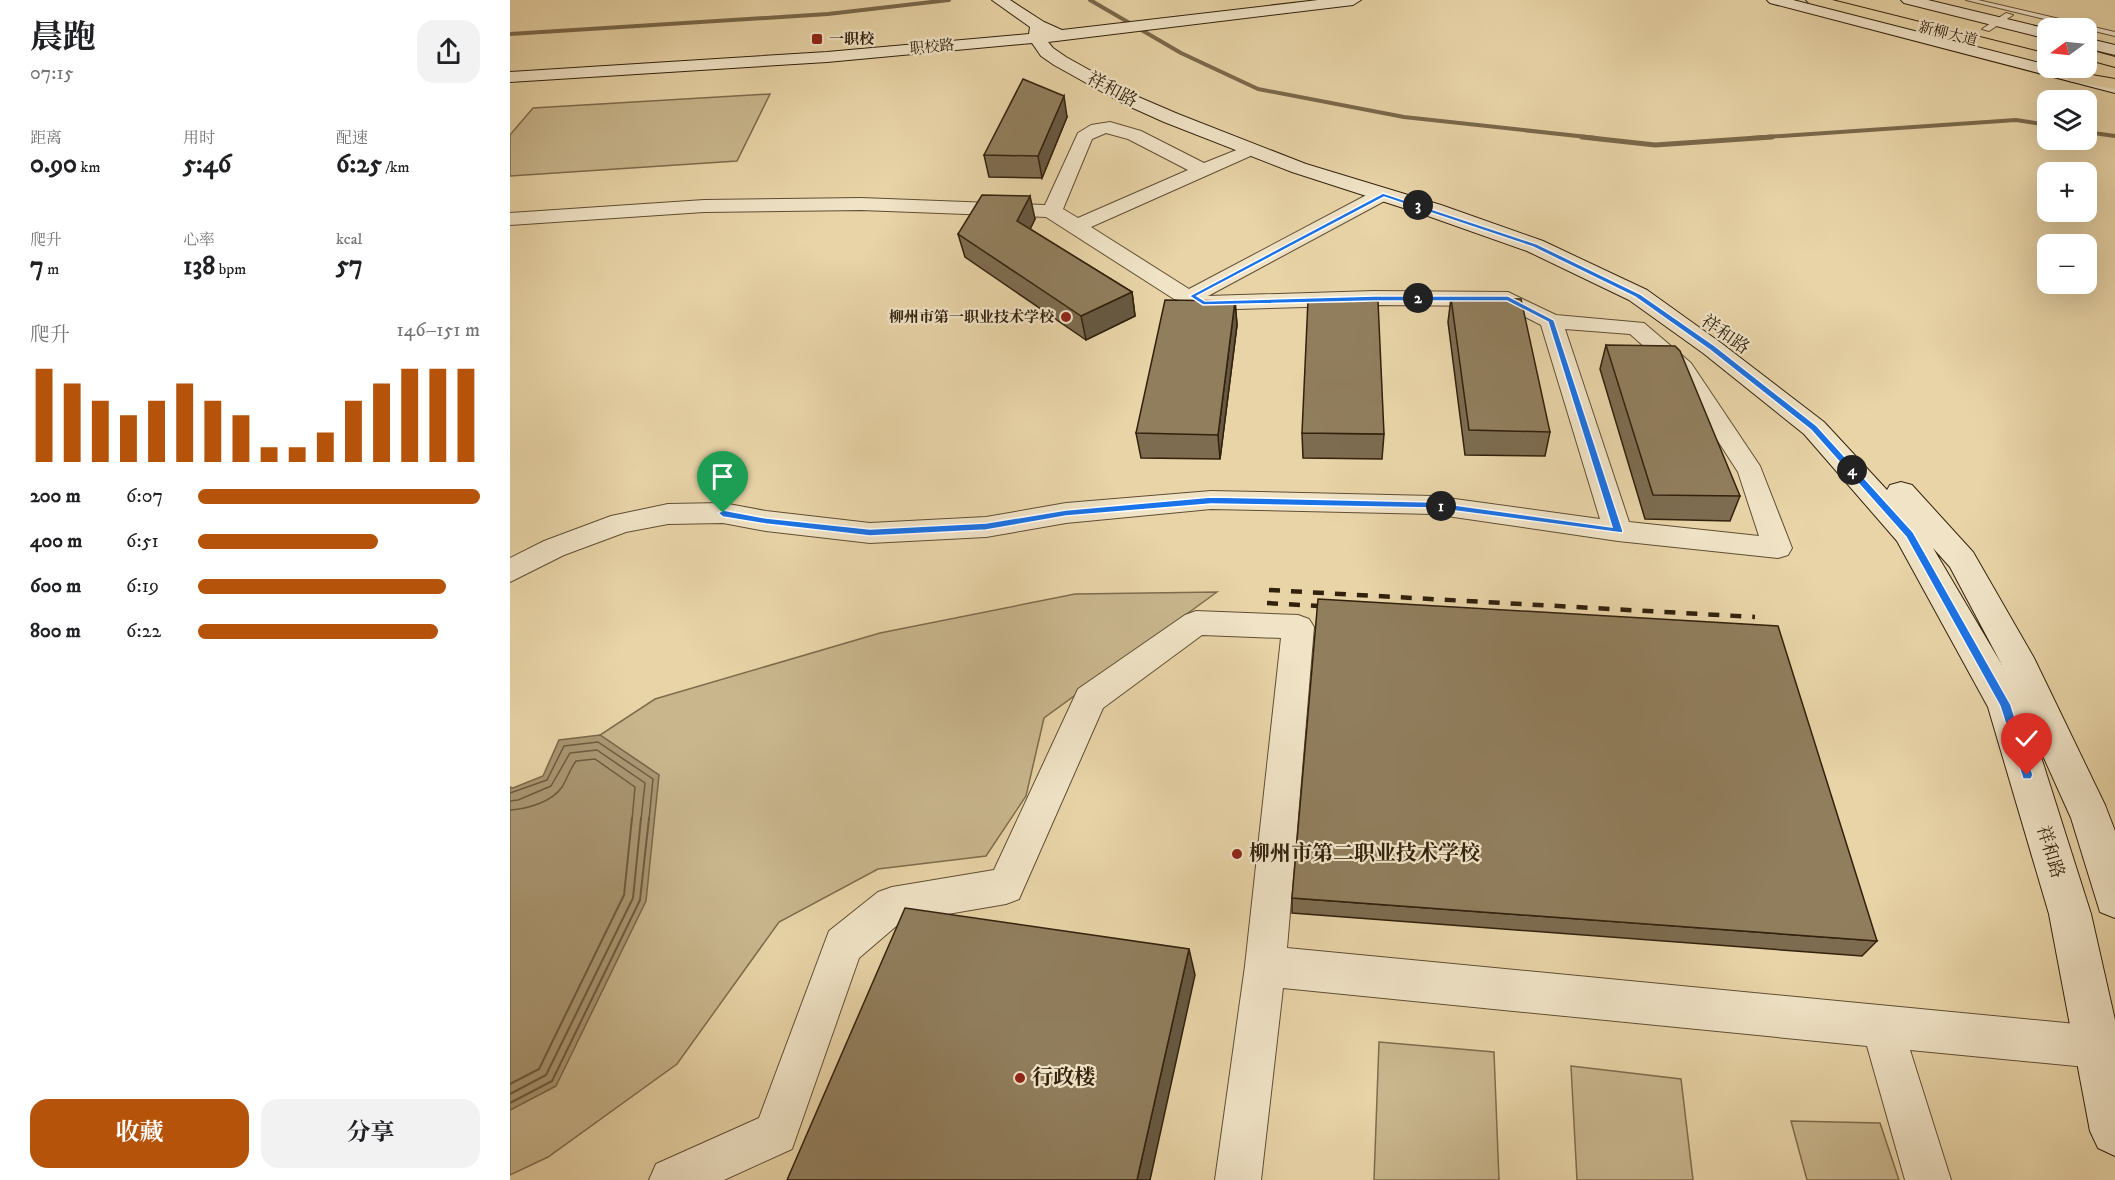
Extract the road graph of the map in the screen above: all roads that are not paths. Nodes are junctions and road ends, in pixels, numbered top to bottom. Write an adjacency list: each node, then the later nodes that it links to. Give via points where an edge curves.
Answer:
1 (1000, 0): 14 (main road)
2 (1258, 0): 10 (main road, 职校路)
3 (1353, 0): 10 (main road, 职校路)
4 (1775, 0): 21 (main road)
5 (1814, 0): 19 (highway, 新柳大道)
6 (1866, 0): 12 (highway, 新柳大道)
7 (1909, 0): 12 (main road)
8 (1969, 0): 9 (lane)
9 (2015, 11): 12 (lane); 15 (lane)
10 (1205, 14): 11 (main road, 职校路)
11 (1113, 24): 14 (main road, 职校路); 14 (main road, 职校路)
12 (1992, 26): 13 (main road); 16 (highway, 新柳大道)
13 (2037, 32)
14 (1046, 33): 23 (main road, 职校路); 26 (main road, 职校路, via 727,65); 29 (main road, 祥和路, via 1047,52 1060,61 1130,100); 39 (main road, 祥和路, via 1132,86 1181,110 1292,154 1466,210 1612,267 1722,330 1841,426 1962,560 2016,658 2086,807)
15 (2115, 34)
16 (2037, 41)
17 (2097, 46): 18 (main road)
18 (2115, 50)
19 (2037, 56)
20 (2097, 57): 22 (highway)
21 (2037, 62)
22 (2115, 62)
23 (510, 63)
24 (2097, 74): 25 (highway)
25 (2115, 76)
26 (510, 77)
27 (2094, 78): 28 (highway)
28 (2115, 86)
29 (1249, 150): 30 (street); 31 (main road, 祥和路)
30 (1203, 170): 32 (street, via 1133,135 1100,128 1084,137); 34 (street)
31 (1383, 194): 35 (street); 42 (main road, 祥和路, via 1535,246 1638,295 1814,428 1909,534 2006,705 2070,914)
32 (1052, 212): 33 (street, via 861,204 704,206); 34 (street)
33 (510, 219)
34 (1076, 226): 35 (street, via 1182,294)
35 (1192, 296): 36 (street, via 1203,303 1508,298)
36 (1551, 321): 37 (street); 37 (street, via 1636,328 1683,368 1751,472 1778,548)
37 (1618, 531): 38 (street, via 1433,505 1223,501 1066,513 986,527 870,532 723,513 668,514 612,526 554,548)
38 (510, 571)
39 (2115, 898)
40 (1265, 966): 41 (street); 44 (street, via 1298,627 1196,623 1090,699 1006,886 891,905 843,945 776,1133); 45 (street)
41 (1882, 1026): 42 (street); 46 (street)
42 (2097, 1047): 43 (main road, 祥和路)
43 (2115, 1131)
44 (672, 1180)
45 (1238, 1180)
46 (1928, 1180)

